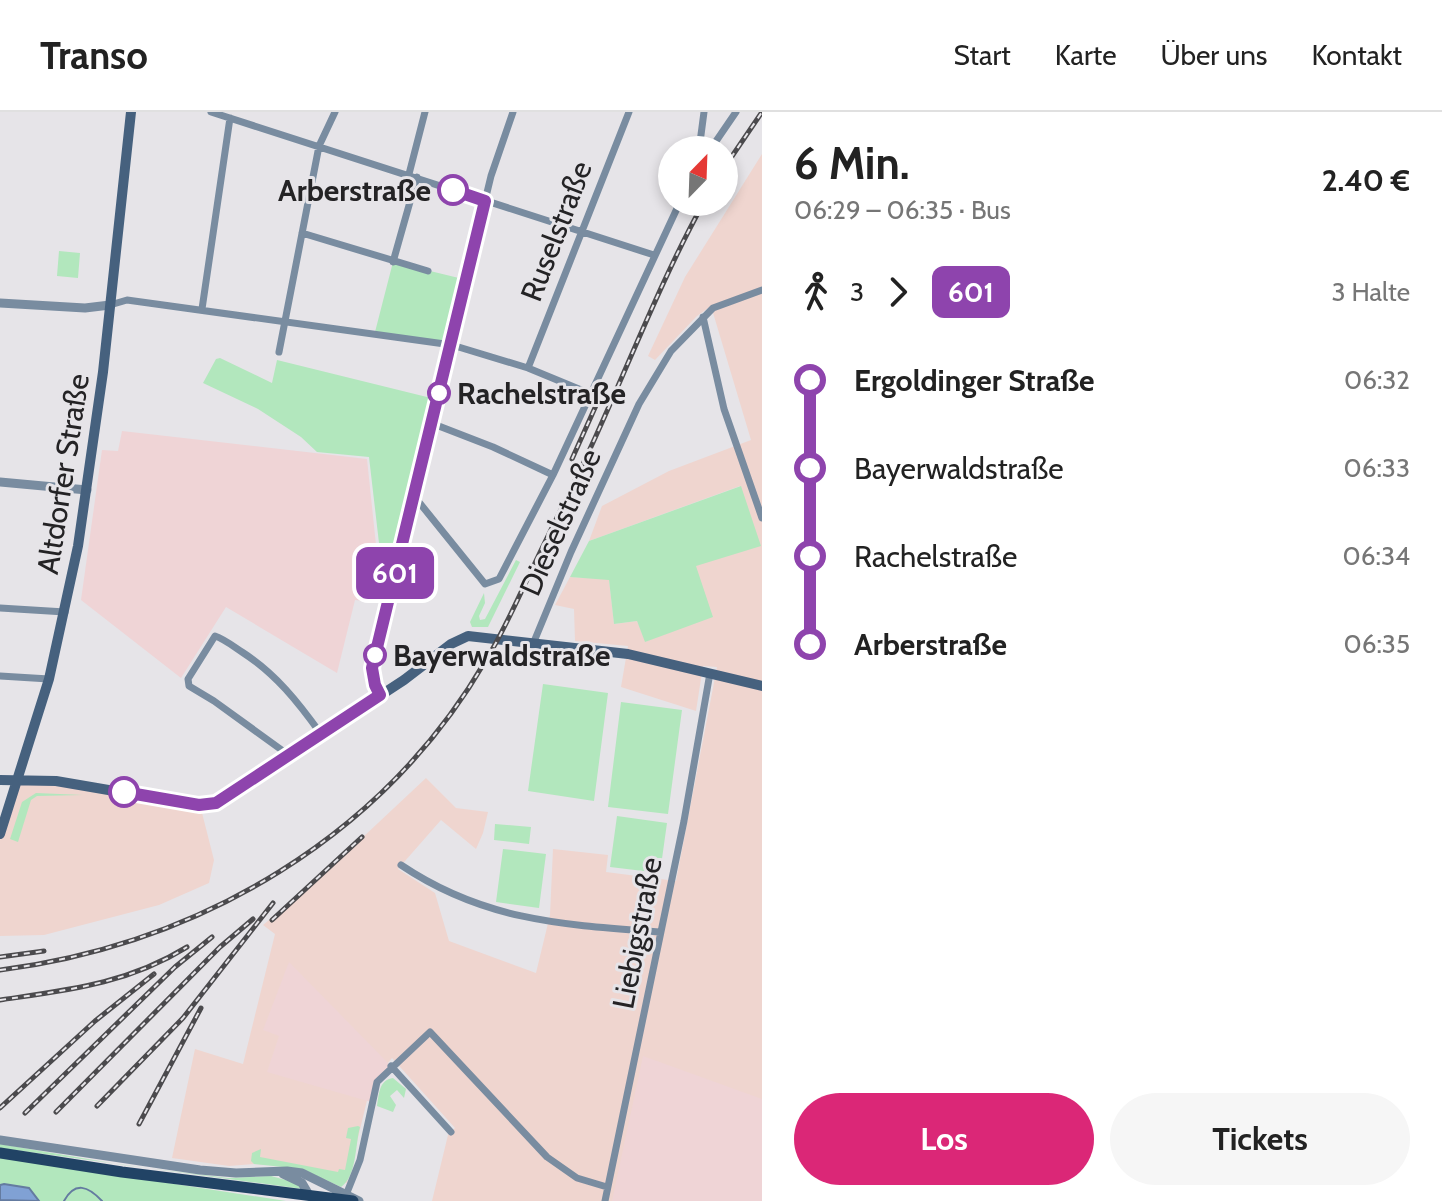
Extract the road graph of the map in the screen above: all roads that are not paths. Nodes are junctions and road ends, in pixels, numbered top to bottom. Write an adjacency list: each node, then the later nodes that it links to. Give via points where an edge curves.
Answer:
1 (131, 112): 23 (main road, Altdorfer Straße)
2 (335, 112): 12 (street)
3 (425, 112): 13 (street)
4 (513, 112): 14 (street)
5 (629, 112): 16 (street, Ruselstraße)
6 (704, 112): 10 (street)
7 (736, 112): 11 (street)
8 (215, 113): 9 (street)
9 (230, 118): 12 (street); 24 (street)
10 (701, 136)
11 (720, 136)
12 (319, 146): 13 (street); 17 (street)
13 (413, 176): 14 (street); 19 (street)
14 (485, 201): 16 (street); 27 (street)
15 (673, 216): 18 (street)
16 (580, 231): 18 (street); 29 (street, Ruselstraße)
17 (302, 233): 19 (street); 26 (street)
18 (654, 255): 30 (street)
19 (393, 262): 20 (street)
20 (428, 271)
21 (762, 290): 25 (street, Dieselstraße, via 713,308)
22 (0, 303): 23 (street)
23 (110, 305): 24 (street, via 127,300); 34 (main road, Altdorfer Straße)
24 (202, 309): 26 (street)
25 (703, 317): 36 (street, via 724,409); 39 (street, Dieselstraße, via 671,351 639,404)
26 (285, 320): 27 (street); 28 (street)
27 (452, 345): 29 (street); 31 (street)
28 (279, 352)
29 (528, 368): 30 (street)
30 (591, 394): 32 (street)
31 (431, 423): 32 (street); 35 (street)
32 (553, 475): 35 (street, via 503,574 490,584)
33 (0, 482): 34 (street)
34 (87, 490): 38 (main road, Altdorfer Straße)
35 (414, 496): 44 (street, via 372,668)
36 (762, 518)
37 (0, 608): 38 (street)
38 (65, 612): 42 (main road, Altdorfer Straße)
39 (533, 644): 40 (main road, via 628,654); 44 (main road, via 468,636)
40 (710, 673): 43 (main road); 51 (street, Liebigstraße)
41 (0, 676): 42 (street)
42 (49, 679): 48 (main road, Altdorfer Straße)
43 (762, 686)
44 (380, 695): 45 (main road)
45 (321, 734): 46 (main road); 46 (street, via 274,676 216,636 188,679 189,686)
46 (290, 756): 48 (main road, via 220,802 207,805)
47 (0, 780): 48 (main road)
48 (18, 780): 49 (main road, Altdorfer Straße)
49 (0, 834)
50 (401, 865): 51 (street, via 477,905 580,926)
51 (660, 932): 57 (street, Liebigstraße)
52 (391, 1066): 53 (street); 57 (street, via 430,1032 547,1157 577,1178); 59 (street, via 374,1089)
53 (451, 1132)
54 (0, 1140): 56 (street, via 200,1170)
55 (0, 1153): 58 (main road)
56 (276, 1171): 58 (street, via 302,1183); 59 (street, via 302,1173)
57 (607, 1187): 60 (street, Liebigstraße)
58 (309, 1195): 59 (main road)
59 (353, 1199)
60 (605, 1201)

